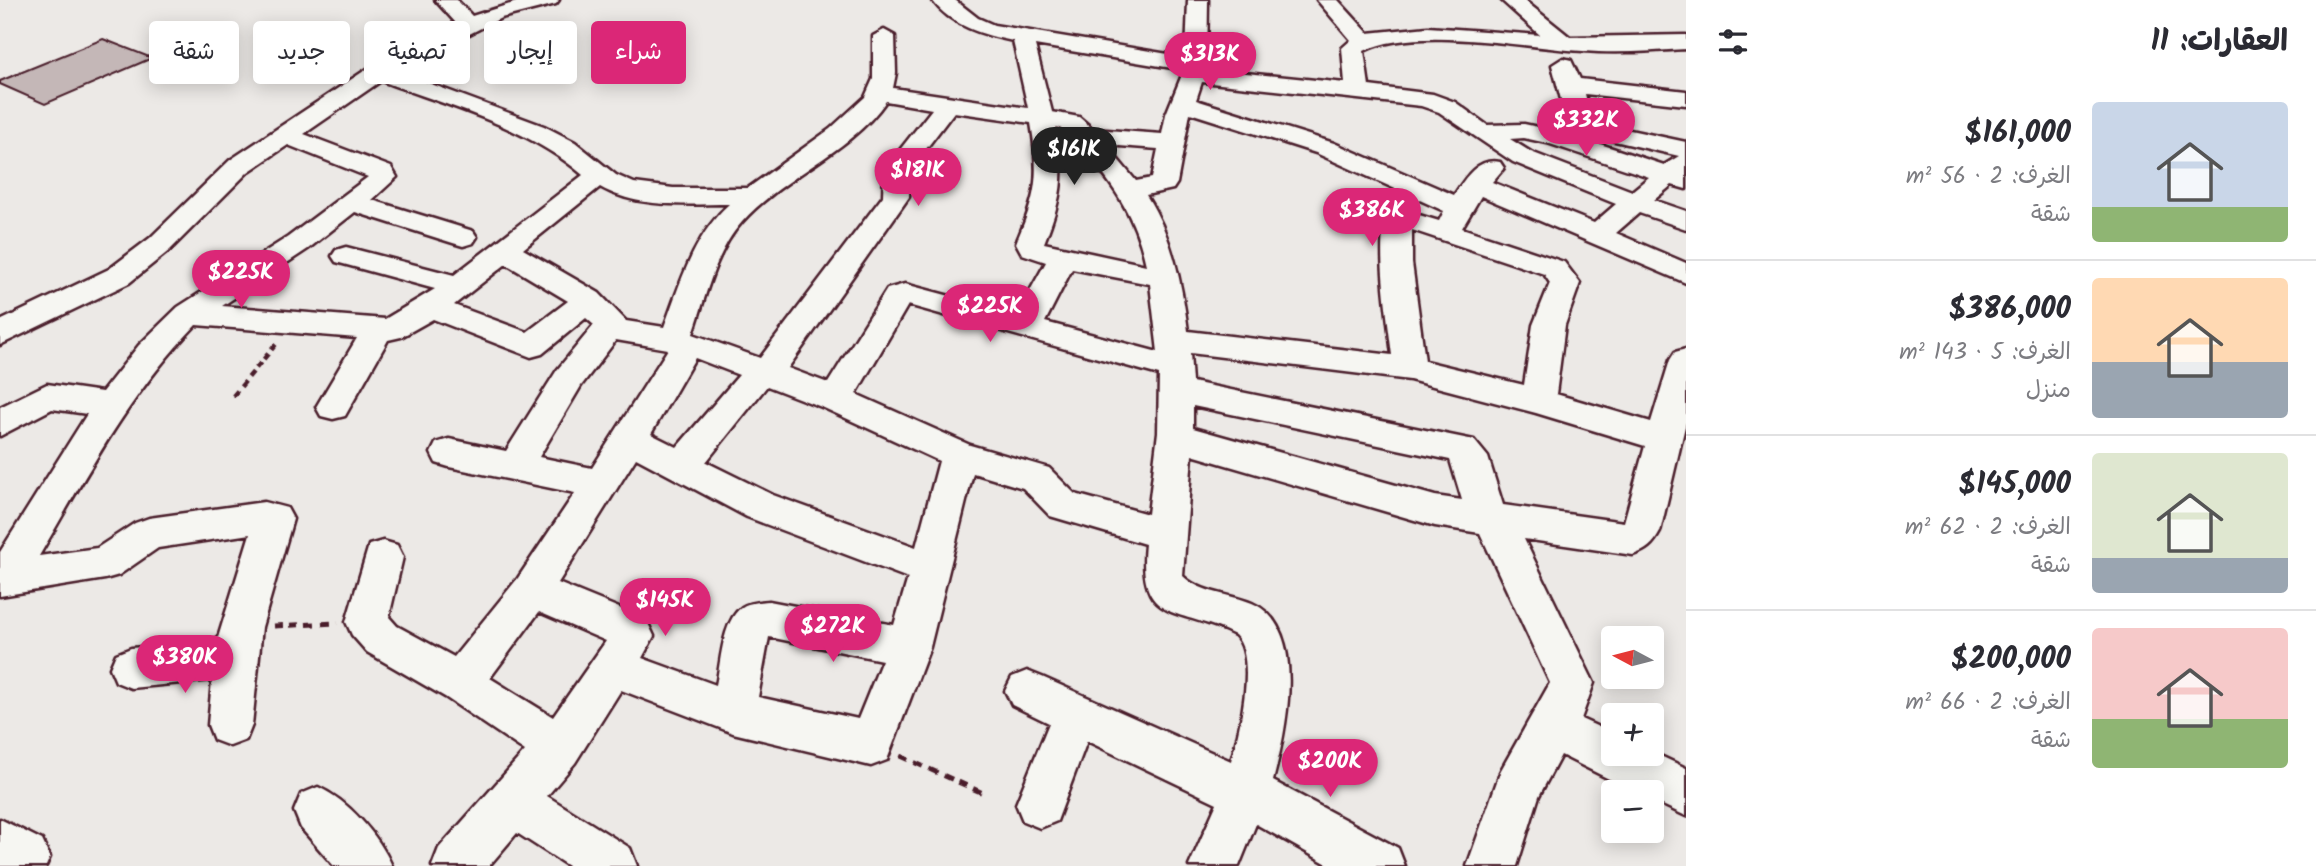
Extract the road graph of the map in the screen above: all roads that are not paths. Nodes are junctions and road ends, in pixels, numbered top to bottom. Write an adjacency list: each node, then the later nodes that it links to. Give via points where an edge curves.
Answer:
1 (445, 0): 7 (street)
2 (549, 0): 7 (street, via 494,13)
3 (942, 0): 9 (street, via 978,26)
4 (1198, 0): 13 (street)
5 (1327, 0): 10 (street)
6 (1511, 0): 12 (street)
7 (469, 12)
8 (884, 36): 18 (street, via 884,78)
9 (1023, 37): 13 (street); 22 (street)
10 (1363, 41): 12 (street, via 1443,32); 17 (street, via 1353,48)
11 (1686, 42): 12 (street)
12 (1558, 43): 16 (street)
13 (1195, 70): 17 (street); 20 (street)
14 (364, 81): 24 (street)
15 (409, 84): 31 (street, via 543,135)
16 (1571, 85): 19 (street); 26 (street)
17 (1358, 92): 23 (street, via 1436,102)
18 (879, 93): 21 (street); 33 (street, via 819,149)
19 (1686, 98)
20 (1182, 103): 27 (street); 36 (street, via 1325,148)
21 (948, 104): 22 (street); 58 (street, via 897,170 896,197)
22 (1041, 117): 25 (street, via 1074,124); 42 (street, via 1050,181 1030,243 1036,251)
23 (1482, 133): 26 (street); 28 (street)
24 (285, 135): 34 (street, via 384,175); 53 (street, via 228,175 160,244 119,276)
25 (1084, 136): 27 (street); 32 (street)
26 (1583, 136): 29 (street); 30 (street)
27 (1172, 142): 32 (street, via 1166,181)
28 (1508, 150): 35 (street); 36 (street)
29 (1686, 150)
30 (1680, 172): 35 (street)
31 (599, 175): 33 (street, via 627,189 646,192); 40 (street)
32 (1130, 190): 44 (street, via 1145,214)
33 (754, 196): 54 (street, via 734,214 711,247)
34 (352, 202): 39 (street); 47 (street)
35 (1635, 202): 37 (street); 38 (street)
36 (1461, 208): 38 (street); 57 (street, via 1398,222 1397,262); 60 (street, via 1553,268 1565,283 1549,325)
37 (1686, 221)
38 (1597, 235): 43 (street)
39 (464, 237)
40 (505, 251): 45 (street); 46 (street)
41 (346, 256): 45 (street)
42 (1063, 258): 44 (street); 51 (street)
43 (1686, 274)
44 (1162, 277): 56 (street)
45 (459, 286): 48 (street)
46 (588, 300): 48 (street, via 531,346); 50 (street)
47 (202, 305): 49 (street); 52 (street, via 293,324); 61 (street, via 150,353)
48 (431, 307): 52 (street, via 397,327)
49 (336, 314)
50 (610, 326): 54 (street); 69 (street, via 569,378)
51 (1026, 327): 56 (street); 59 (street, via 901,294)
52 (377, 331): 62 (street)
53 (0, 334)
54 (681, 342): 58 (street); 65 (street)
55 (1686, 360): 66 (street)
56 (1175, 366): 57 (street); 64 (street); 72 (street, via 1461,449 1470,457 1481,502)
57 (1410, 369): 60 (street)
58 (763, 373): 59 (street); 70 (street)
59 (836, 399): 68 (street)
60 (1538, 401): 66 (street)
61 (110, 405): 63 (street, via 47,396); 76 (street)
62 (333, 407)
63 (0, 423)
64 (1177, 437): 72 (street, via 1435,511); 73 (street)
65 (630, 439): 70 (street); 71 (street)
66 (1664, 439): 72 (street, via 1638,537)
67 (449, 453): 69 (street)
68 (959, 456): 73 (street, via 1036,478 1057,502 1070,508); 75 (street)
69 (516, 464): 71 (street)
70 (682, 466): 75 (street, via 794,520)
71 (602, 484): 77 (street)
72 (1493, 521): 87 (street, via 1569,673 1572,689)
73 (1167, 536): 89 (street, via 1163,576 1168,589 1242,618 1255,627 1262,640 1267,686 1261,737)
74 (383, 556): 82 (street, via 367,622 382,639)
75 (930, 569): 79 (street)
76 (3, 579): 78 (street, via 105,563 149,534 270,517 275,523)
77 (532, 590): 81 (street, via 631,632 632,642); 82 (street)
78 (238, 643): 80 (street); 86 (street)
79 (909, 647): 84 (street, via 871,744); 84 (street, via 756,620 748,633)
80 (131, 668)
81 (614, 668): 84 (street); 88 (street)
82 (460, 683): 88 (street)
83 (1027, 691): 85 (street)
84 (733, 712)
85 (1076, 713): 89 (street); 92 (street)
86 (230, 725)
87 (1552, 728): 90 (street); 99 (street, via 1518,787)
88 (559, 747): 91 (street)
89 (1246, 792): 97 (street); 98 (street)
90 (1686, 792)
91 (513, 803): 95 (street); 96 (street)
92 (1040, 804)
93 (318, 811): 94 (street)
94 (367, 866)
95 (457, 866)
96 (612, 866)
97 (1214, 866)
98 (1380, 866)
99 (1492, 866)

